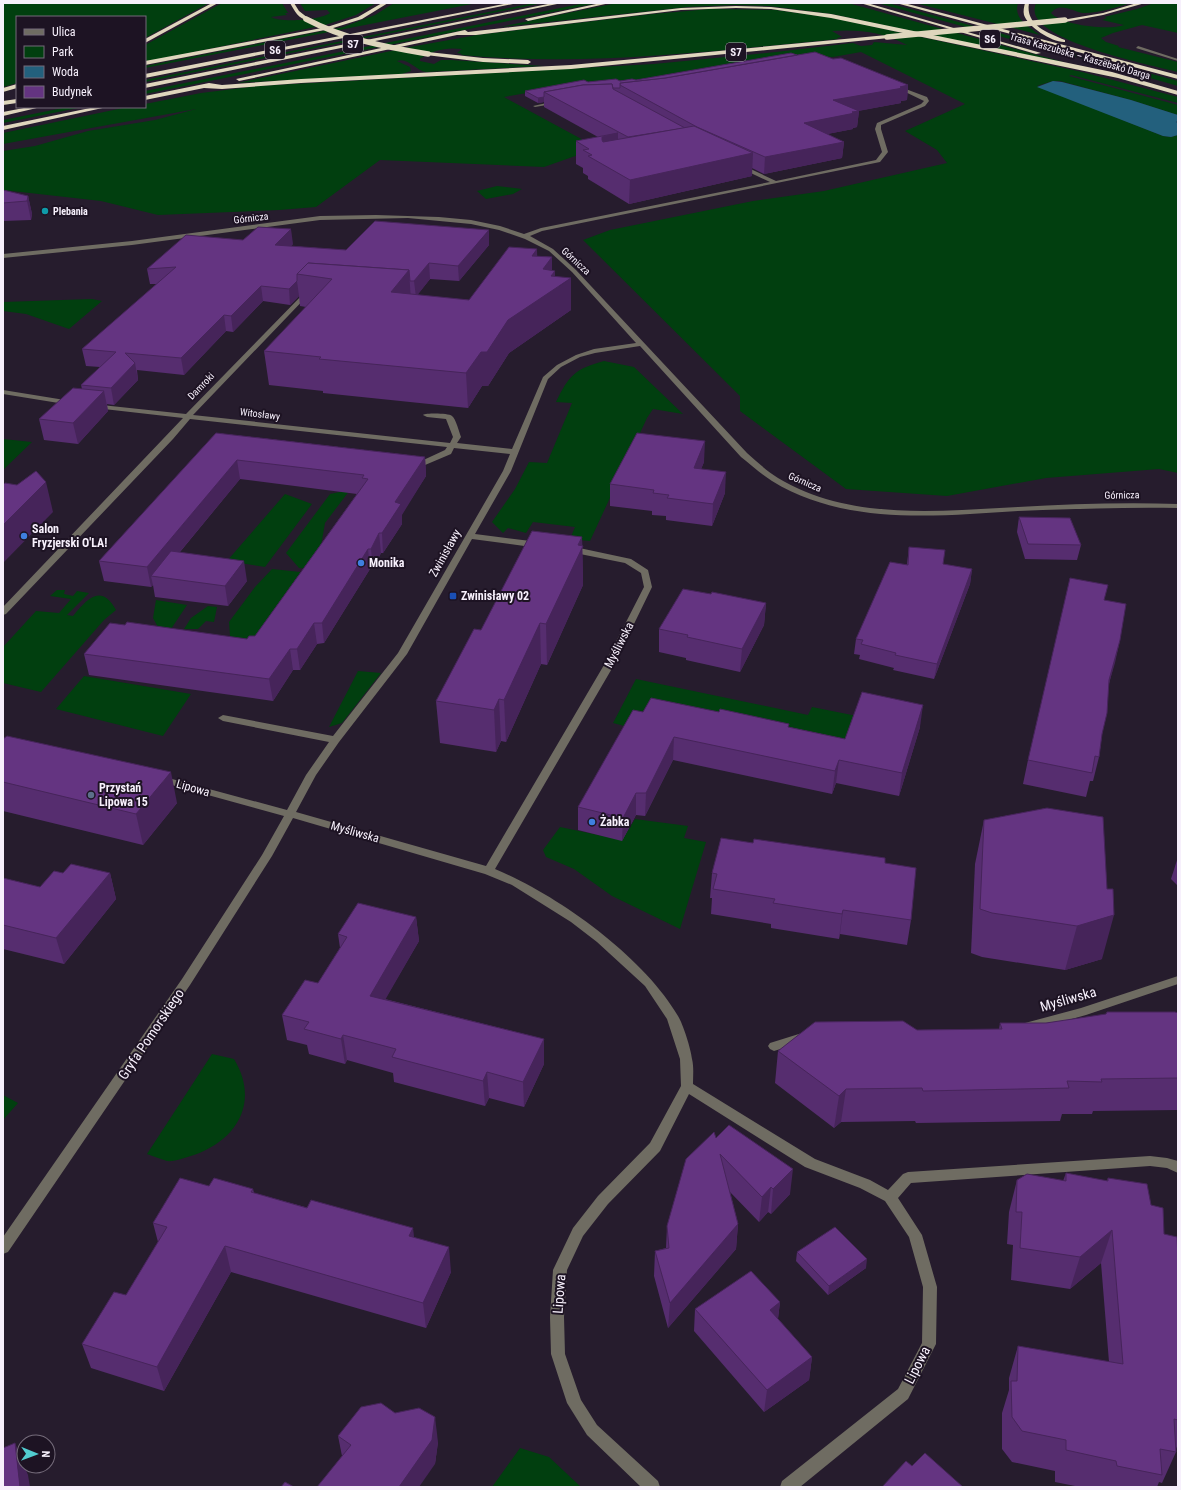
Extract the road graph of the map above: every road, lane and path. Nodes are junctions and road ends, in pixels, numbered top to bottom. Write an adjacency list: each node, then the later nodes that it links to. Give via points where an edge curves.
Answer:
1 (216, 3): 16 (highway)
2 (292, 3): 20 (highway, S7, bridge, via 297,12 306,19 334,32 389,48 500,61)
3 (386, 3): 21 (highway, via 360,18 328,28)
4 (492, 3): 14 (highway)
5 (516, 3): 14 (highway, S6)
6 (560, 3): 26 (highway, S7)
7 (608, 3): 12 (highway)
8 (862, 3): 23 (highway, Trasa Kaszubska – Kaszëbskô Darga / S6)
9 (898, 3): 18 (highway, Trasa Kaszubska – Kaszëbskô Darga / S6)
10 (1027, 3): 18 (highway, via 1026,15 1038,28)
11 (1143, 3): 20 (highway, S7, bridge, via 1117,11 1065,20)
12 (521, 21)
13 (513, 22): 15 (highway, S6)
14 (404, 25): 22 (highway, S6)
15 (459, 34): 23 (highway, via 681,9 771,8 831,16); 27 (highway, S6)
16 (146, 40)
17 (1138, 47): 19 (street, via 1153,54)
18 (1103, 57): 24 (highway, Trasa Kaszubska – Kaszëbskô Darga / S6)
19 (1178, 60)
20 (623, 62): 27 (highway, via 222,87)
21 (146, 63)
22 (146, 76)
23 (1118, 76): 30 (highway, Trasa Kaszubska – Kaszëbskô Darga / S6)
24 (1178, 77)
25 (889, 83): 41 (street, via 927,101 879,124 878,129 885,152 878,161)
26 (146, 86)
27 (202, 86): 31 (highway, S6)
28 (16, 87): 29 (highway)
29 (3, 90)
30 (1178, 92)
31 (146, 98)
32 (16, 101): 34 (highway)
33 (563, 101): 35 (street)
34 (3, 103)
35 (535, 106)
36 (33, 108): 38 (highway)
37 (99, 108): 39 (highway)
38 (3, 114)
39 (3, 128)
40 (734, 164): 41 (street)
41 (776, 183): 42 (street, via 541,230)
42 (524, 236): 43 (street, Górnicza, via 506,230 440,218 341,217); 45 (street, Górnicza, via 551,251 574,271)
43 (3, 256)
44 (317, 291): 48 (street, Damroki, via 309,291)
45 (640, 344): 50 (street, Zwinisławy, via 587,353 552,370 545,378); 52 (street, Górnicza, via 744,455 784,485 822,500 870,510 908,514 1086,506)
46 (3, 392): 48 (street, Witosławy, via 85,405)
47 (427, 415): 49 (street, via 449,417 458,437)
48 (188, 416): 49 (street, Witosławy); 56 (street, Damroki)
49 (453, 445): 50 (street, Witosławy); 51 (street, via 448,452 418,466)
50 (515, 452): 53 (street, Zwinisławy)
51 (403, 464)
52 (1178, 506)
53 (470, 536): 54 (street); 58 (street, Zwinisławy, via 402,654)
54 (548, 546)
55 (563, 548): 61 (street, Myśliwska, via 628,561 645,572 648,587 609,665)
56 (3, 612)
57 (224, 718): 58 (street)
58 (335, 740): 60 (street, Zwinisławy, via 311,775)
59 (149, 776): 60 (street, Lipowa)
60 (290, 815): 61 (street, Myśliwska); 70 (street, Gryfa Pomorskiego, via 267,856 186,982)
61 (488, 871): 63 (street, Myśliwska, via 516,882 575,919)
62 (1178, 980): 64 (street, Myśliwska, via 1082,1012)
63 (649, 982): 67 (street, Lipowa, via 673,1018 686,1059)
64 (1019, 1029)
65 (817, 1036): 66 (street)
66 (774, 1046)
67 (687, 1086): 69 (street, Lipowa, via 810,1163 865,1184); 71 (street, Lipowa, via 655,1147 603,1200 578,1232 560,1270 558,1354 575,1404 592,1430)
68 (1178, 1167): 69 (street, via 1167,1162 1150,1161 908,1178)
69 (890, 1197): 72 (street, Lipowa, via 915,1236 930,1287 929,1344 902,1394)
70 (3, 1248)
71 (652, 1487)
72 (788, 1487)

